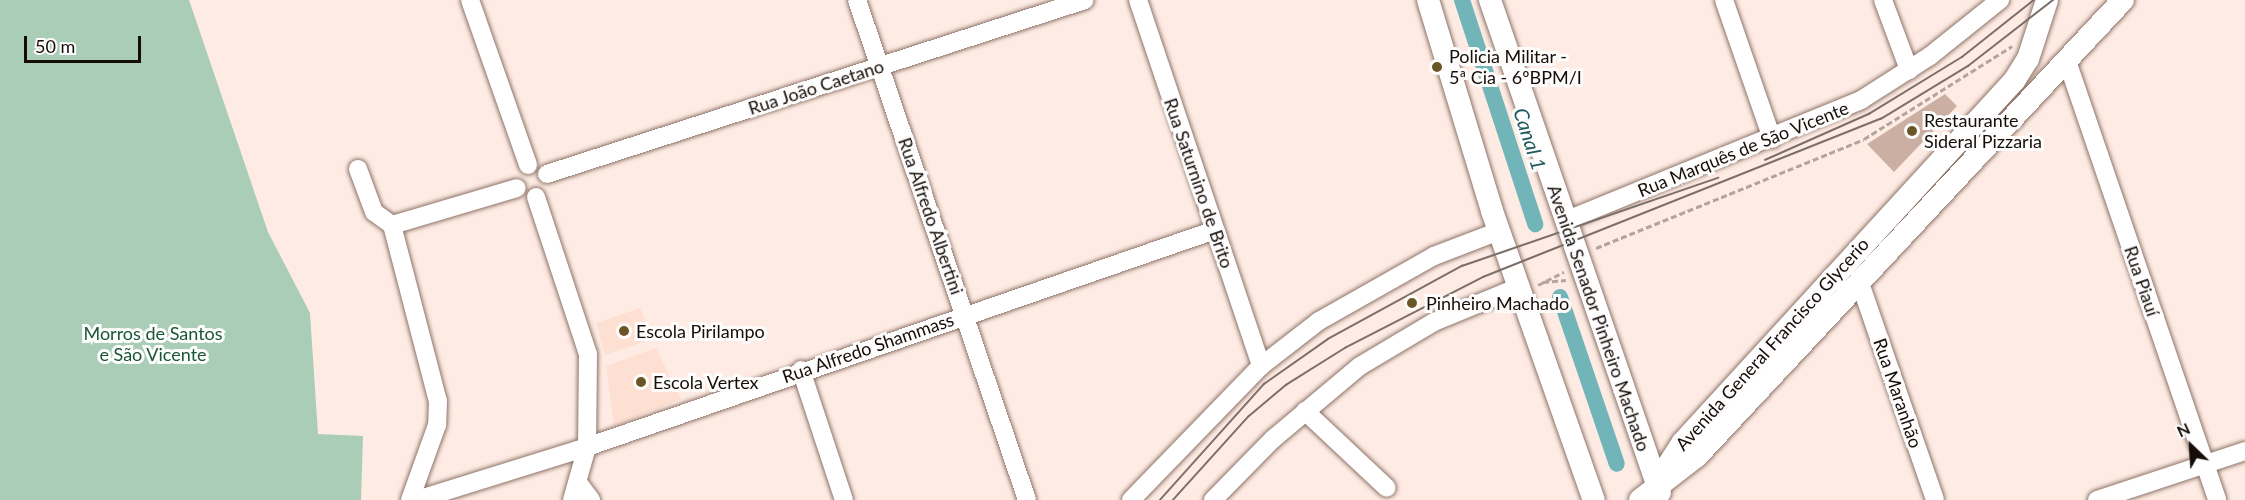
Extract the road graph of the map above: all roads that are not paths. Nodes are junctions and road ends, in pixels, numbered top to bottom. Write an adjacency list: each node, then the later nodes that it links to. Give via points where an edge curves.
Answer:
1 (470, 0): 16 (street)
2 (857, 0): 13 (street, Rua Alfredo Albertini)
3 (1085, 0): 13 (street, Rua João Caetano)
4 (1138, 0): 24 (street, Rua Saturnino de Brito)
5 (1428, 0): 25 (main road)
6 (1490, 0): 22 (main road, Avenida Senador Pinheiro Machado)
7 (1724, 0): 15 (street)
8 (1883, 0): 14 (street)
9 (2000, 0): 14 (street, Rua Marquês de São Vicente)
10 (2048, 0): 19 (main road, Avenida General Francisco Glycerio, via 2028,58 2014,81)
11 (2123, 0): 12 (main road, Avenida General Francisco Glycerio)
12 (2067, 61): 26 (main road, Avenida General Francisco Glycerio); 34 (street, Rua Piauí)
13 (880, 66): 18 (street, Rua João Caetano); 28 (street, Rua Alfredo Albertini)
14 (1910, 70): 15 (street, Rua Marquês de São Vicente, via 1853,104)
15 (1772, 139): 22 (street, Rua Marquês de São Vicente)
16 (528, 165): 18 (street); 20 (street, via 518,174)
17 (358, 169): 23 (street, via 374,212)
18 (547, 174): 21 (street, via 547,188)
19 (1911, 187): 26 (main road, via 1858,262); 37 (main road, Avenida General Francisco Glycerio, via 1683,442)
20 (517, 188): 21 (street); 23 (street)
21 (536, 197): 32 (street, via 588,354)
22 (1565, 221): 37 (main road, Avenida Senador Pinheiro Machado, via 1572,269)
23 (392, 225): 38 (street, via 438,401 437,425)
24 (1215, 230): 28 (street, Rua Alfredo Shammass); 29 (street, Rua Saturnino de Brito)
25 (1499, 231): 27 (main road); 29 (street, via 1387,282 1319,321)
26 (1861, 286): 37 (main road, Avenida General Francisco Glycerio); 47 (street, Rua Maranhão)
27 (1527, 289): 31 (street, via 1434,322 1383,351); 45 (main road)
28 (966, 315): 30 (street, Rua Alfredo Shammass); 42 (street, Rua Alfredo Albertini)
29 (1261, 366): 43 (street)
30 (801, 370): 32 (street, Rua Alfredo Shammass); 41 (street)
31 (1305, 411): 35 (street); 44 (street)
32 (587, 447): 36 (street); 39 (street, Rua Alfredo Shammass)
33 (2245, 452): 34 (street)
34 (2205, 463): 48 (street); 49 (street, Rua Piauí)
35 (1387, 488)
36 (576, 492): 40 (street)
37 (1659, 492): 46 (main road)
38 (410, 500)
39 (417, 500)
40 (591, 500)
41 (844, 500)
42 (1027, 500)
43 (1131, 500)
44 (1213, 500)
45 (1594, 500)
46 (1640, 500)
47 (1935, 500)
48 (2097, 500)
49 (2217, 500)

